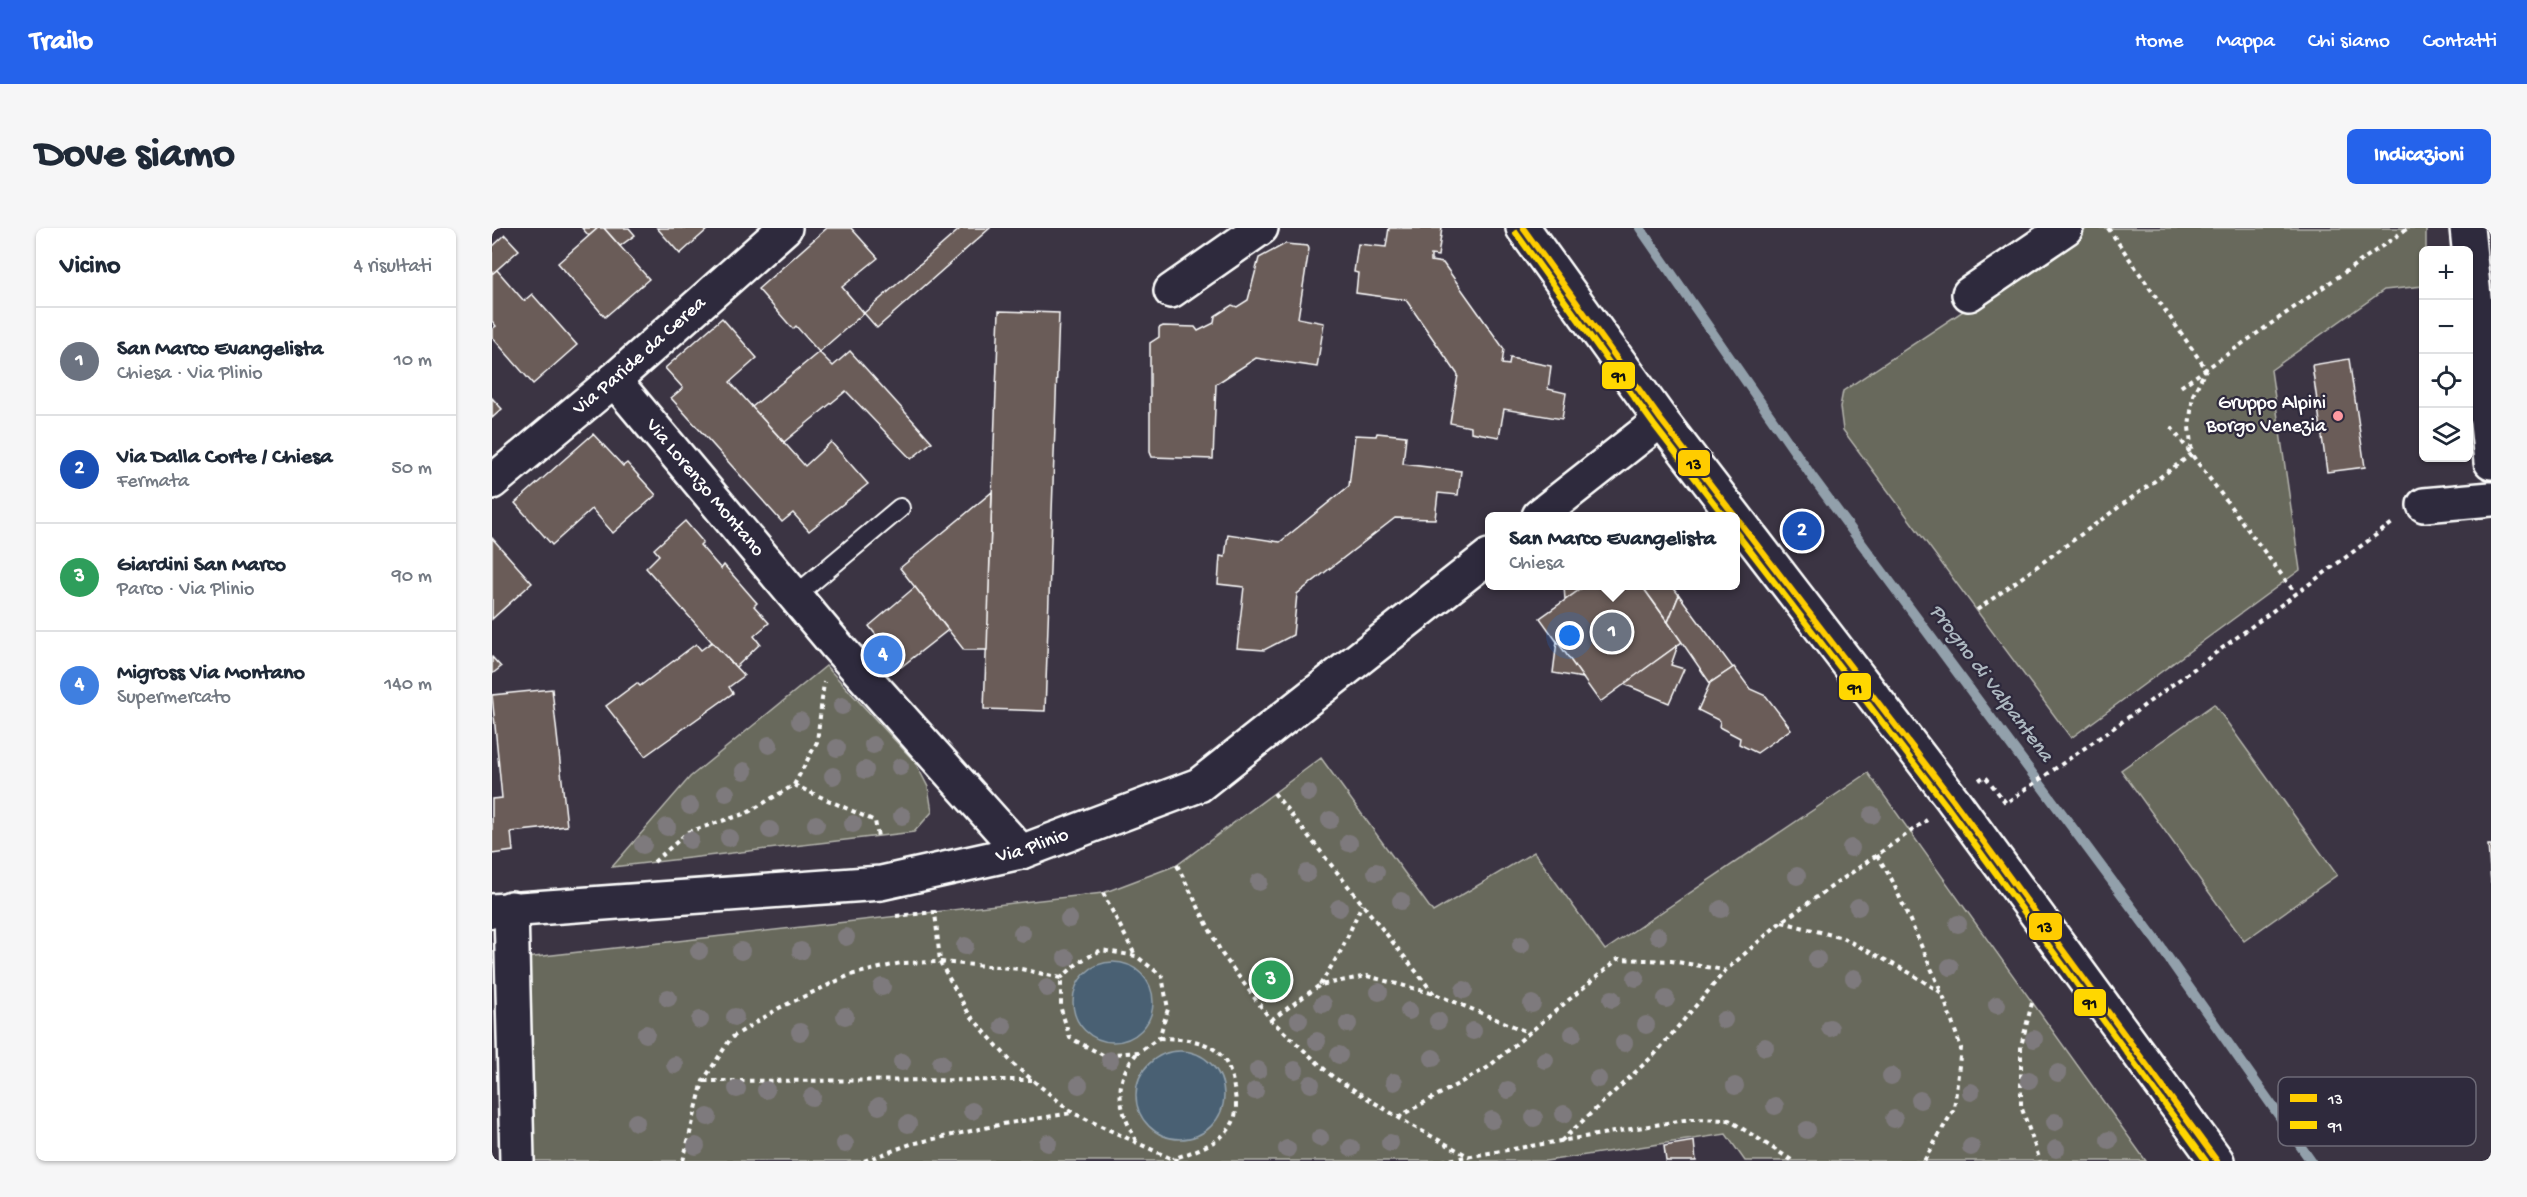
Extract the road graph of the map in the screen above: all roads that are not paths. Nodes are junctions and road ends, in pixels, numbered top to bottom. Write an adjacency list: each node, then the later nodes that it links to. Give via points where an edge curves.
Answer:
1 (785, 228): 8 (street, Via Paride da Cerea)
2 (1262, 228): 6 (street)
3 (1523, 228): 9 (street)
4 (2066, 228): 7 (street)
5 (2467, 228): 10 (street)
6 (1171, 291)
7 (1969, 294)
8 (614, 380): 11 (street, Via Paride da Cerea); 19 (street, Via Lorenzo Montano)
9 (1661, 420): 15 (street); 16 (street)
10 (2491, 462)
11 (492, 482)
12 (2491, 499): 13 (street)
13 (2424, 505)
14 (900, 508): 19 (lane)
15 (1544, 512)
16 (1732, 512)
17 (1740, 523): 23 (street, via 1953,800)
18 (1485, 559): 20 (street, Via Plinio, via 1199,785)
19 (795, 596): 20 (street, Via Lorenzo Montano)
20 (1022, 852): 21 (street, Via Plinio, via 881,883)
21 (502, 909): 22 (street)
22 (517, 1161)
23 (2217, 1161)

